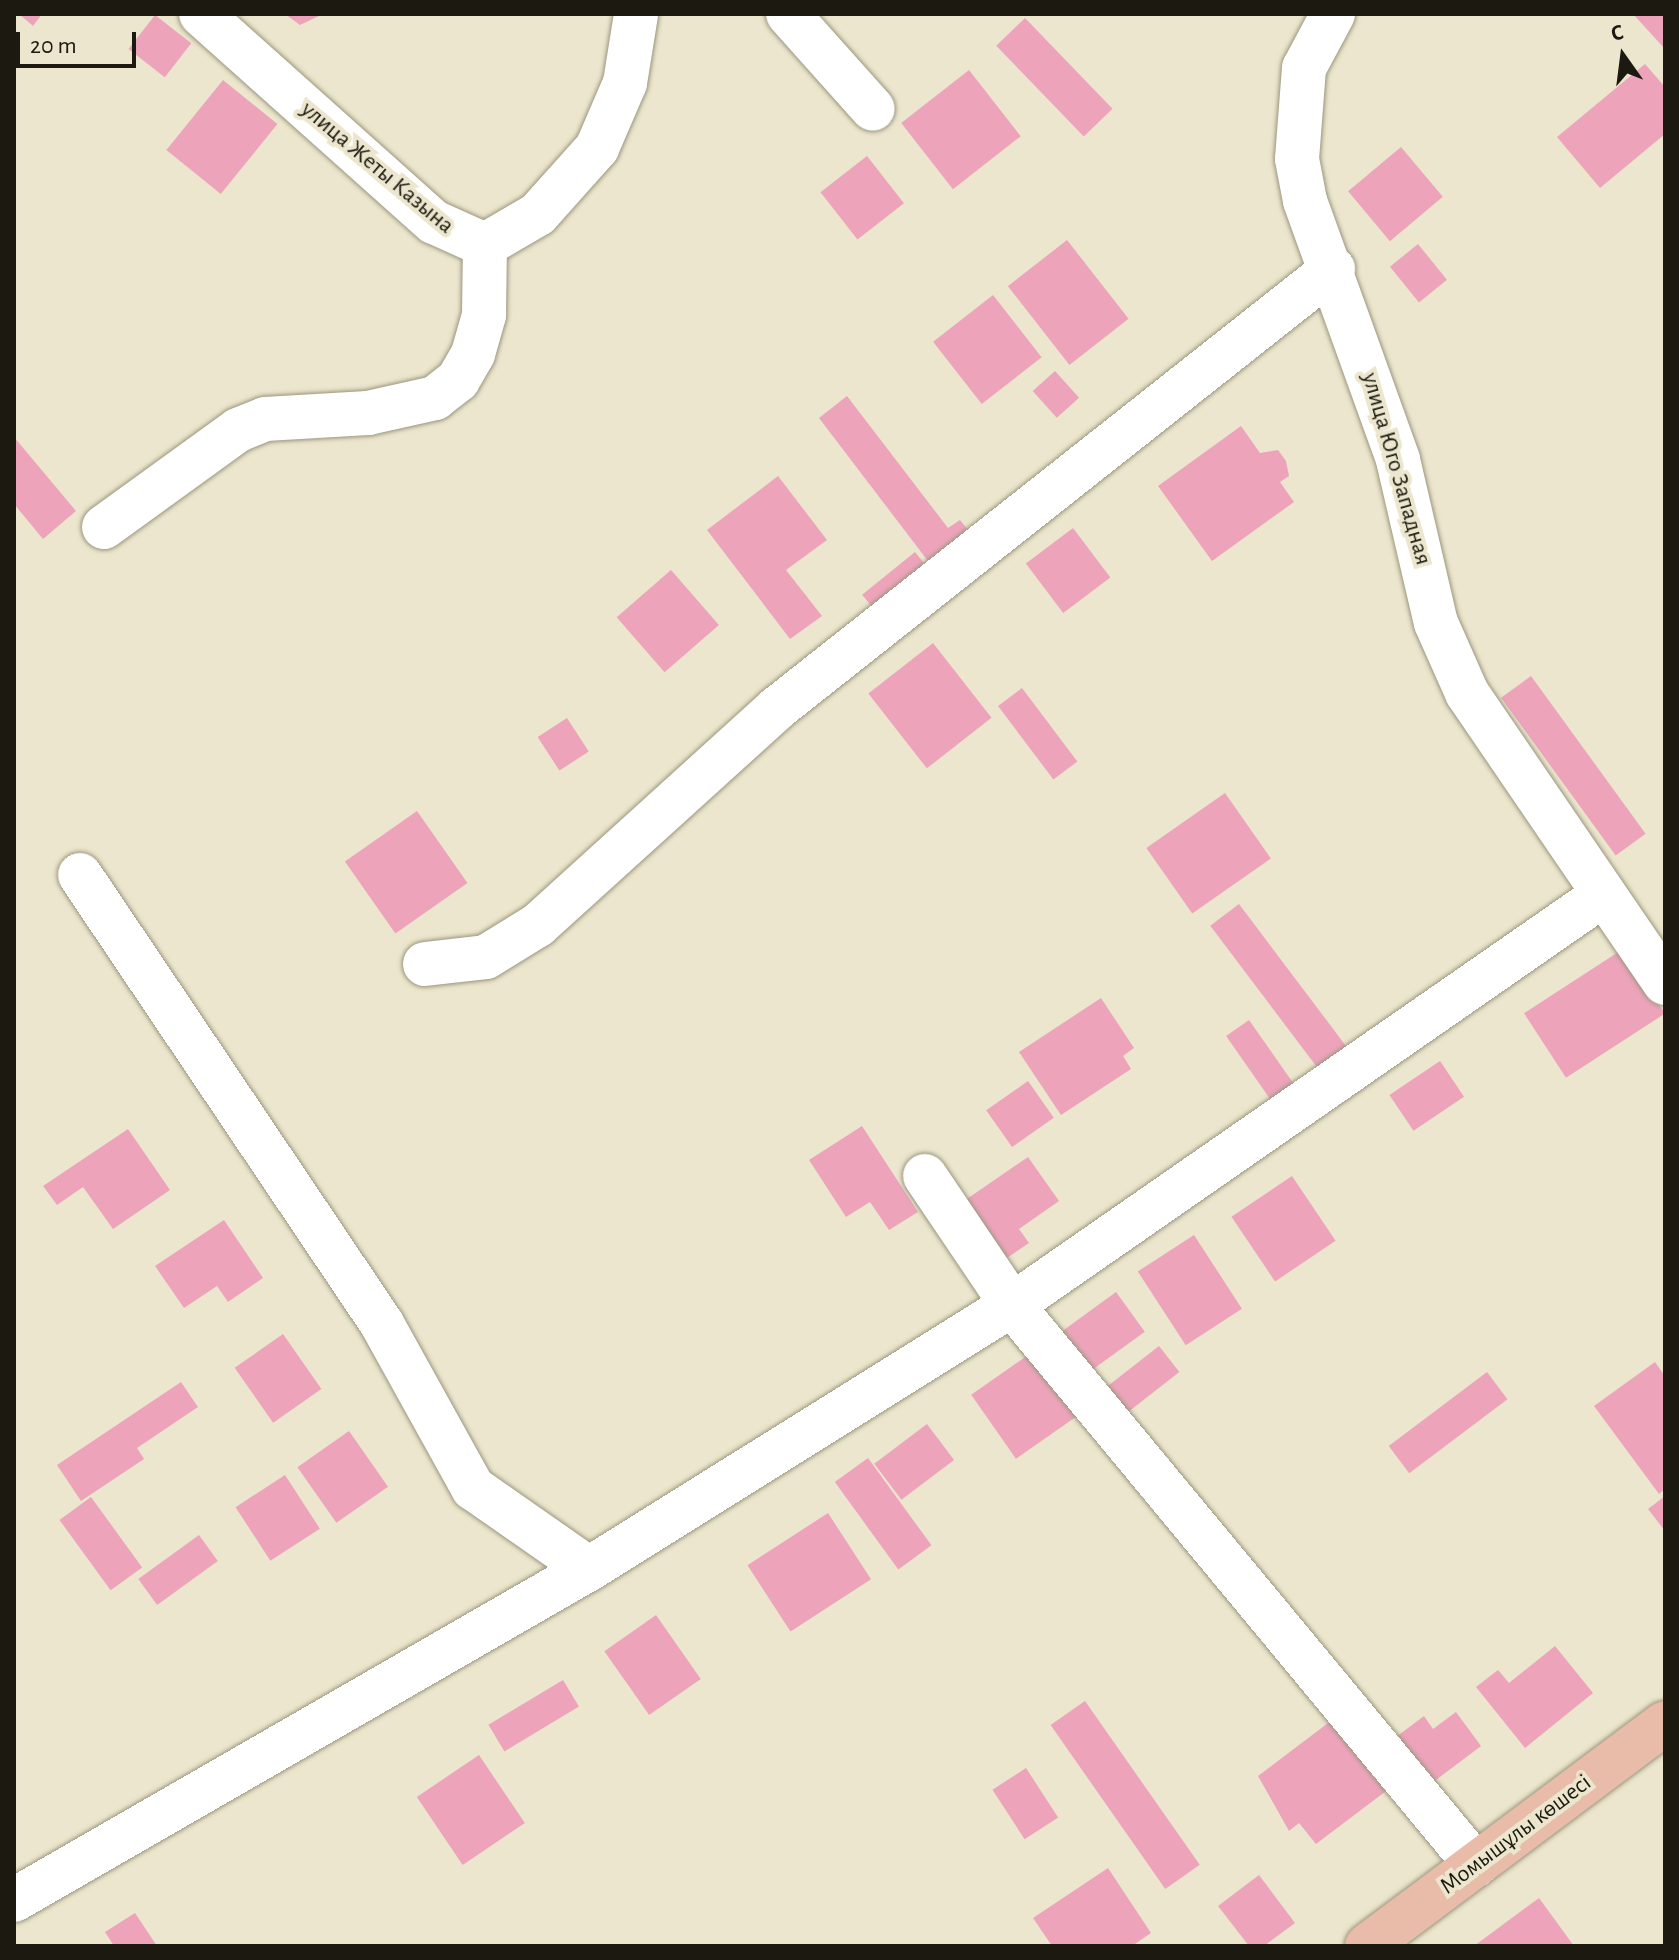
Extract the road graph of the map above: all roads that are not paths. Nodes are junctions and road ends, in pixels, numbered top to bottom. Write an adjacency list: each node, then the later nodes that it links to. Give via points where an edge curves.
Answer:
1 (201, 14): 6 (street, улица Жеты Казына, via 434,222)
2 (636, 14): 6 (street, via 625,83 597,148 538,214)
3 (788, 14): 5 (street)
4 (1333, 14): 7 (street, улица Юго Западная, via 1304,68 1297,159 1305,201)
5 (873, 109)
6 (485, 245): 8 (street, via 484,315 473,354 458,380 435,398 368,413 265,419 238,430)
7 (1333, 269): 10 (street, улица Юго Западная, via 1398,460 1436,623 1467,693); 11 (street, via 776,709 538,925 486,957)
8 (104, 527)
9 (80, 875): 15 (street, via 382,1324 473,1488)
10 (1600, 897): 12 (street, улица Юго Западная); 14 (street)
11 (425, 964)
12 (1665, 983)
13 (925, 1176): 14 (street)
14 (1012, 1305): 15 (street); 17 (street)
15 (589, 1569): 18 (street)
16 (1665, 1723): 17 (main road, Момышұлы көшесі)
17 (1476, 1865): 19 (main road, Момышұлы көшесі)
18 (14, 1900)
19 (1367, 1946)

